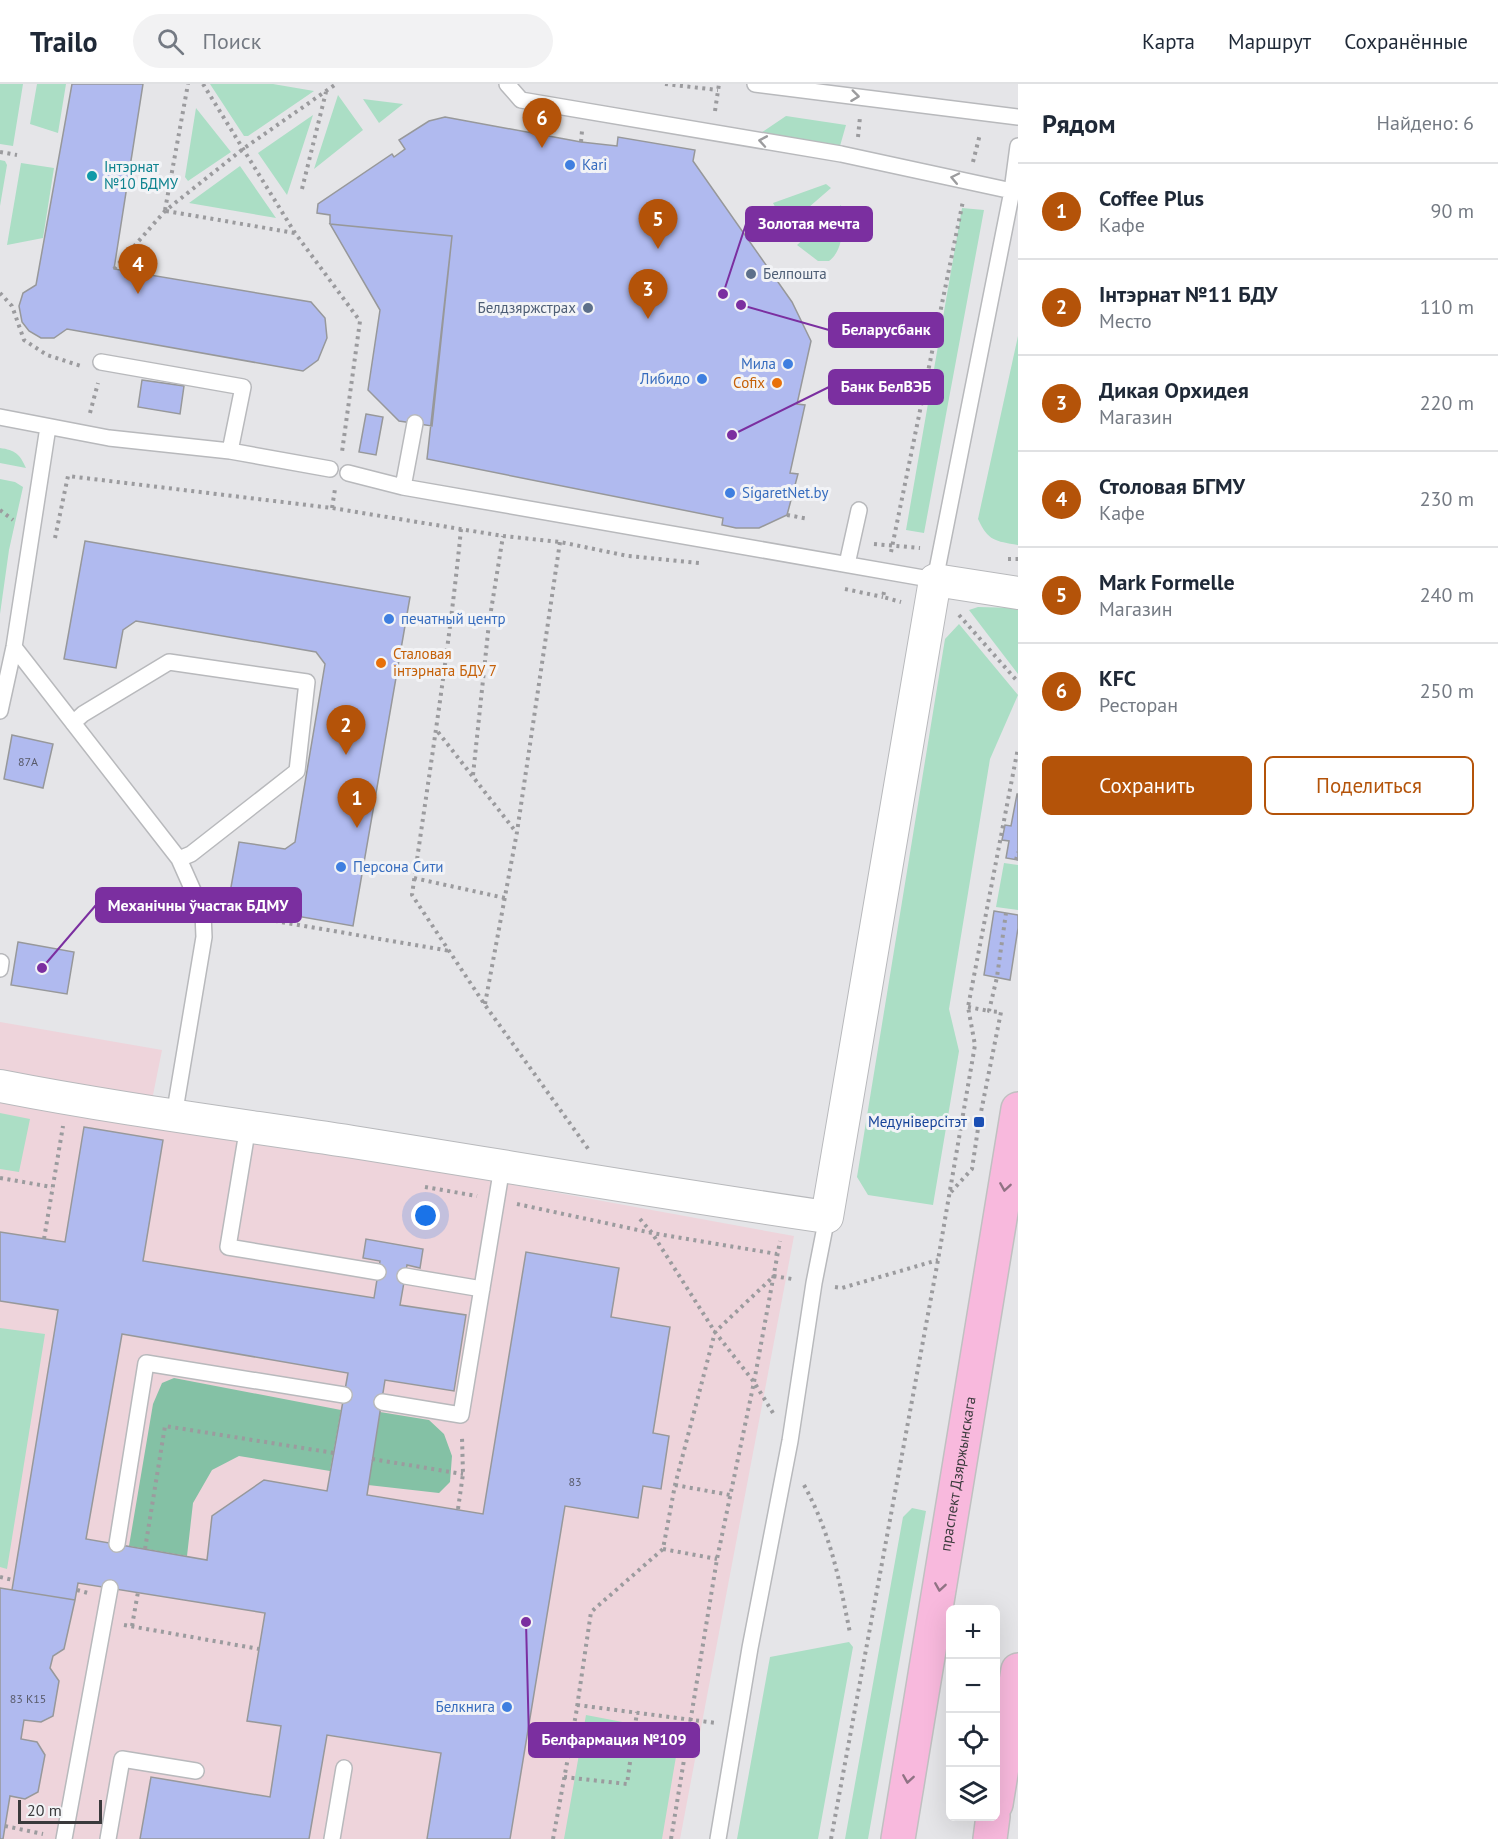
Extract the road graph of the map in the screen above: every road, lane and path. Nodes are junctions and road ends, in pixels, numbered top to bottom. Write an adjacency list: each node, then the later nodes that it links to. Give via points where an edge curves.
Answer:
1 (188, 84): 18 (path)
2 (203, 84): 12 (path)
3 (336, 84): 8 (path)
4 (507, 84): 15 (lane, one-way to 4, via 841,154 521,100)
5 (664, 84): 7 (path)
6 (755, 84): 9 (lane, one-way to 9)
7 (718, 90)
8 (326, 91): 12 (path); 16 (path)
9 (984, 113): 10 (lane); 15 (path)
10 (1018, 117)
11 (1018, 146): 17 (lane)
12 (243, 149): 18 (path); 19 (path)
13 (0, 152): 14 (path)
14 (17, 155)
15 (969, 181): 17 (lane); 40 (path)
16 (302, 189)
17 (1012, 191): 41 (lane)
18 (165, 211): 19 (path); 20 (path)
19 (295, 233): 28 (path, via 360,321)
20 (114, 269)
21 (0, 293): 22 (path, via 12,306 24,340 47,355)
22 (97, 368): 26 (path); 27 (lane, via 243,387)
23 (0, 417): 25 (lane)
24 (415, 423): 29 (lane)
25 (48, 427): 26 (lane); 47 (lane)
26 (84, 434): 27 (lane)
27 (230, 451): 28 (lane)
28 (339, 471): 29 (lane); 30 (path)
29 (403, 487): 39 (lane)
30 (332, 508): 34 (path); 37 (path, via 68,476)
31 (859, 510): 39 (lane)
32 (787, 515): 33 (path)
33 (809, 519)
34 (461, 529): 35 (path); 51 (path)
35 (503, 536): 36 (path); 53 (path, via 489,623)
36 (560, 542): 38 (path, via 628,556); 54 (path)
37 (54, 547)
38 (708, 564)
39 (847, 564): 40 (lane)
40 (888, 572): 41 (lane); 44 (path)
41 (935, 580): 43 (street); 77 (street)
42 (841, 588): 44 (path)
43 (1018, 593)
44 (884, 597): 45 (path)
45 (903, 602)
46 (957, 612): 48 (path)
47 (14, 647): 49 (lane); 50 (lane)
48 (1018, 682)
49 (0, 711)
50 (73, 723): 56 (lane); 56 (lane, via 169,662 307,682 297,771)
51 (437, 731): 53 (path); 58 (path)
52 (1018, 748): 65 (path)
53 (473, 775): 54 (path)
54 (517, 832): 60 (path)
55 (1018, 852): 57 (path)
56 (179, 859): 70 (lane, via 203,913 204,937)
57 (1016, 860)
58 (414, 878): 59 (path); 60 (path)
59 (412, 896)
60 (505, 898): 64 (path)
61 (223, 912): 63 (path)
62 (1006, 913): 66 (path)
63 (450, 951)
64 (485, 1005)
65 (968, 1007): 66 (path); 75 (path, via 975,1045)
66 (989, 1011): 75 (path, via 1001,1012 972,1169)
67 (0, 1086): 68 (street)
68 (68, 1099): 70 (street); 74 (path)
69 (1018, 1109): 126 (main road, праспект Дзяржынскага, one-way to 126)
70 (174, 1116): 71 (street)
71 (248, 1126): 72 (street); 82 (lane, via 228,1247)
72 (502, 1167): 76 (street); 86 (lane)
73 (0, 1178): 74 (path)
74 (52, 1187): 79 (path)
75 (950, 1192): 81 (path)
76 (787, 1211): 77 (street); 80 (path)
77 (827, 1217): 85 (lane)
78 (652, 1233): 80 (path)
79 (44, 1239)
80 (777, 1254): 84 (path)
81 (938, 1260): 85 (path, via 842,1288); 125 (path)
82 (378, 1272)
83 (405, 1276): 86 (lane)
84 (774, 1276): 85 (path); 94 (path, via 715,1332); 95 (path)
85 (814, 1283): 90 (lane)
86 (482, 1289): 89 (lane)
87 (344, 1395): 97 (lane, via 146,1364)
88 (382, 1402): 89 (lane)
89 (461, 1415): 93 (path)
90 (790, 1441): 106 (path, via 803,1483 826,1532); 111 (lane)
91 (333, 1453): 98 (path, via 165,1426)
92 (372, 1459): 93 (path)
93 (463, 1474): 96 (path)
94 (675, 1485): 95 (path); 99 (path)
95 (730, 1495): 100 (path)
96 (459, 1509)
97 (117, 1544)
98 (145, 1549)
99 (663, 1549): 100 (path); 108 (path, via 591,1612)
100 (717, 1559): 110 (path)
101 (0, 1577): 102 (path)
102 (13, 1580)
103 (110, 1588): 119 (lane)
104 (138, 1592): 105 (path)
105 (132, 1626)
106 (850, 1633)
107 (1018, 1670): 115 (main road)
108 (577, 1705): 109 (path); 114 (path)
109 (637, 1712): 110 (path); 114 (path, via 627,1784)
110 (691, 1719): 111 (path); 123 (path)
111 (737, 1726): 124 (lane)
112 (344, 1768): 121 (lane)
113 (196, 1771): 120 (lane, via 122,1759)
114 (564, 1777): 122 (path)
115 (1000, 1780)
116 (992, 1821): 127 (main road)
117 (5, 1826): 118 (path)
118 (45, 1834)
119 (64, 1839)
120 (108, 1839)
121 (332, 1839)
122 (553, 1839)
123 (671, 1839)
124 (718, 1839)
125 (831, 1839)
126 (898, 1839)
127 (990, 1839)

